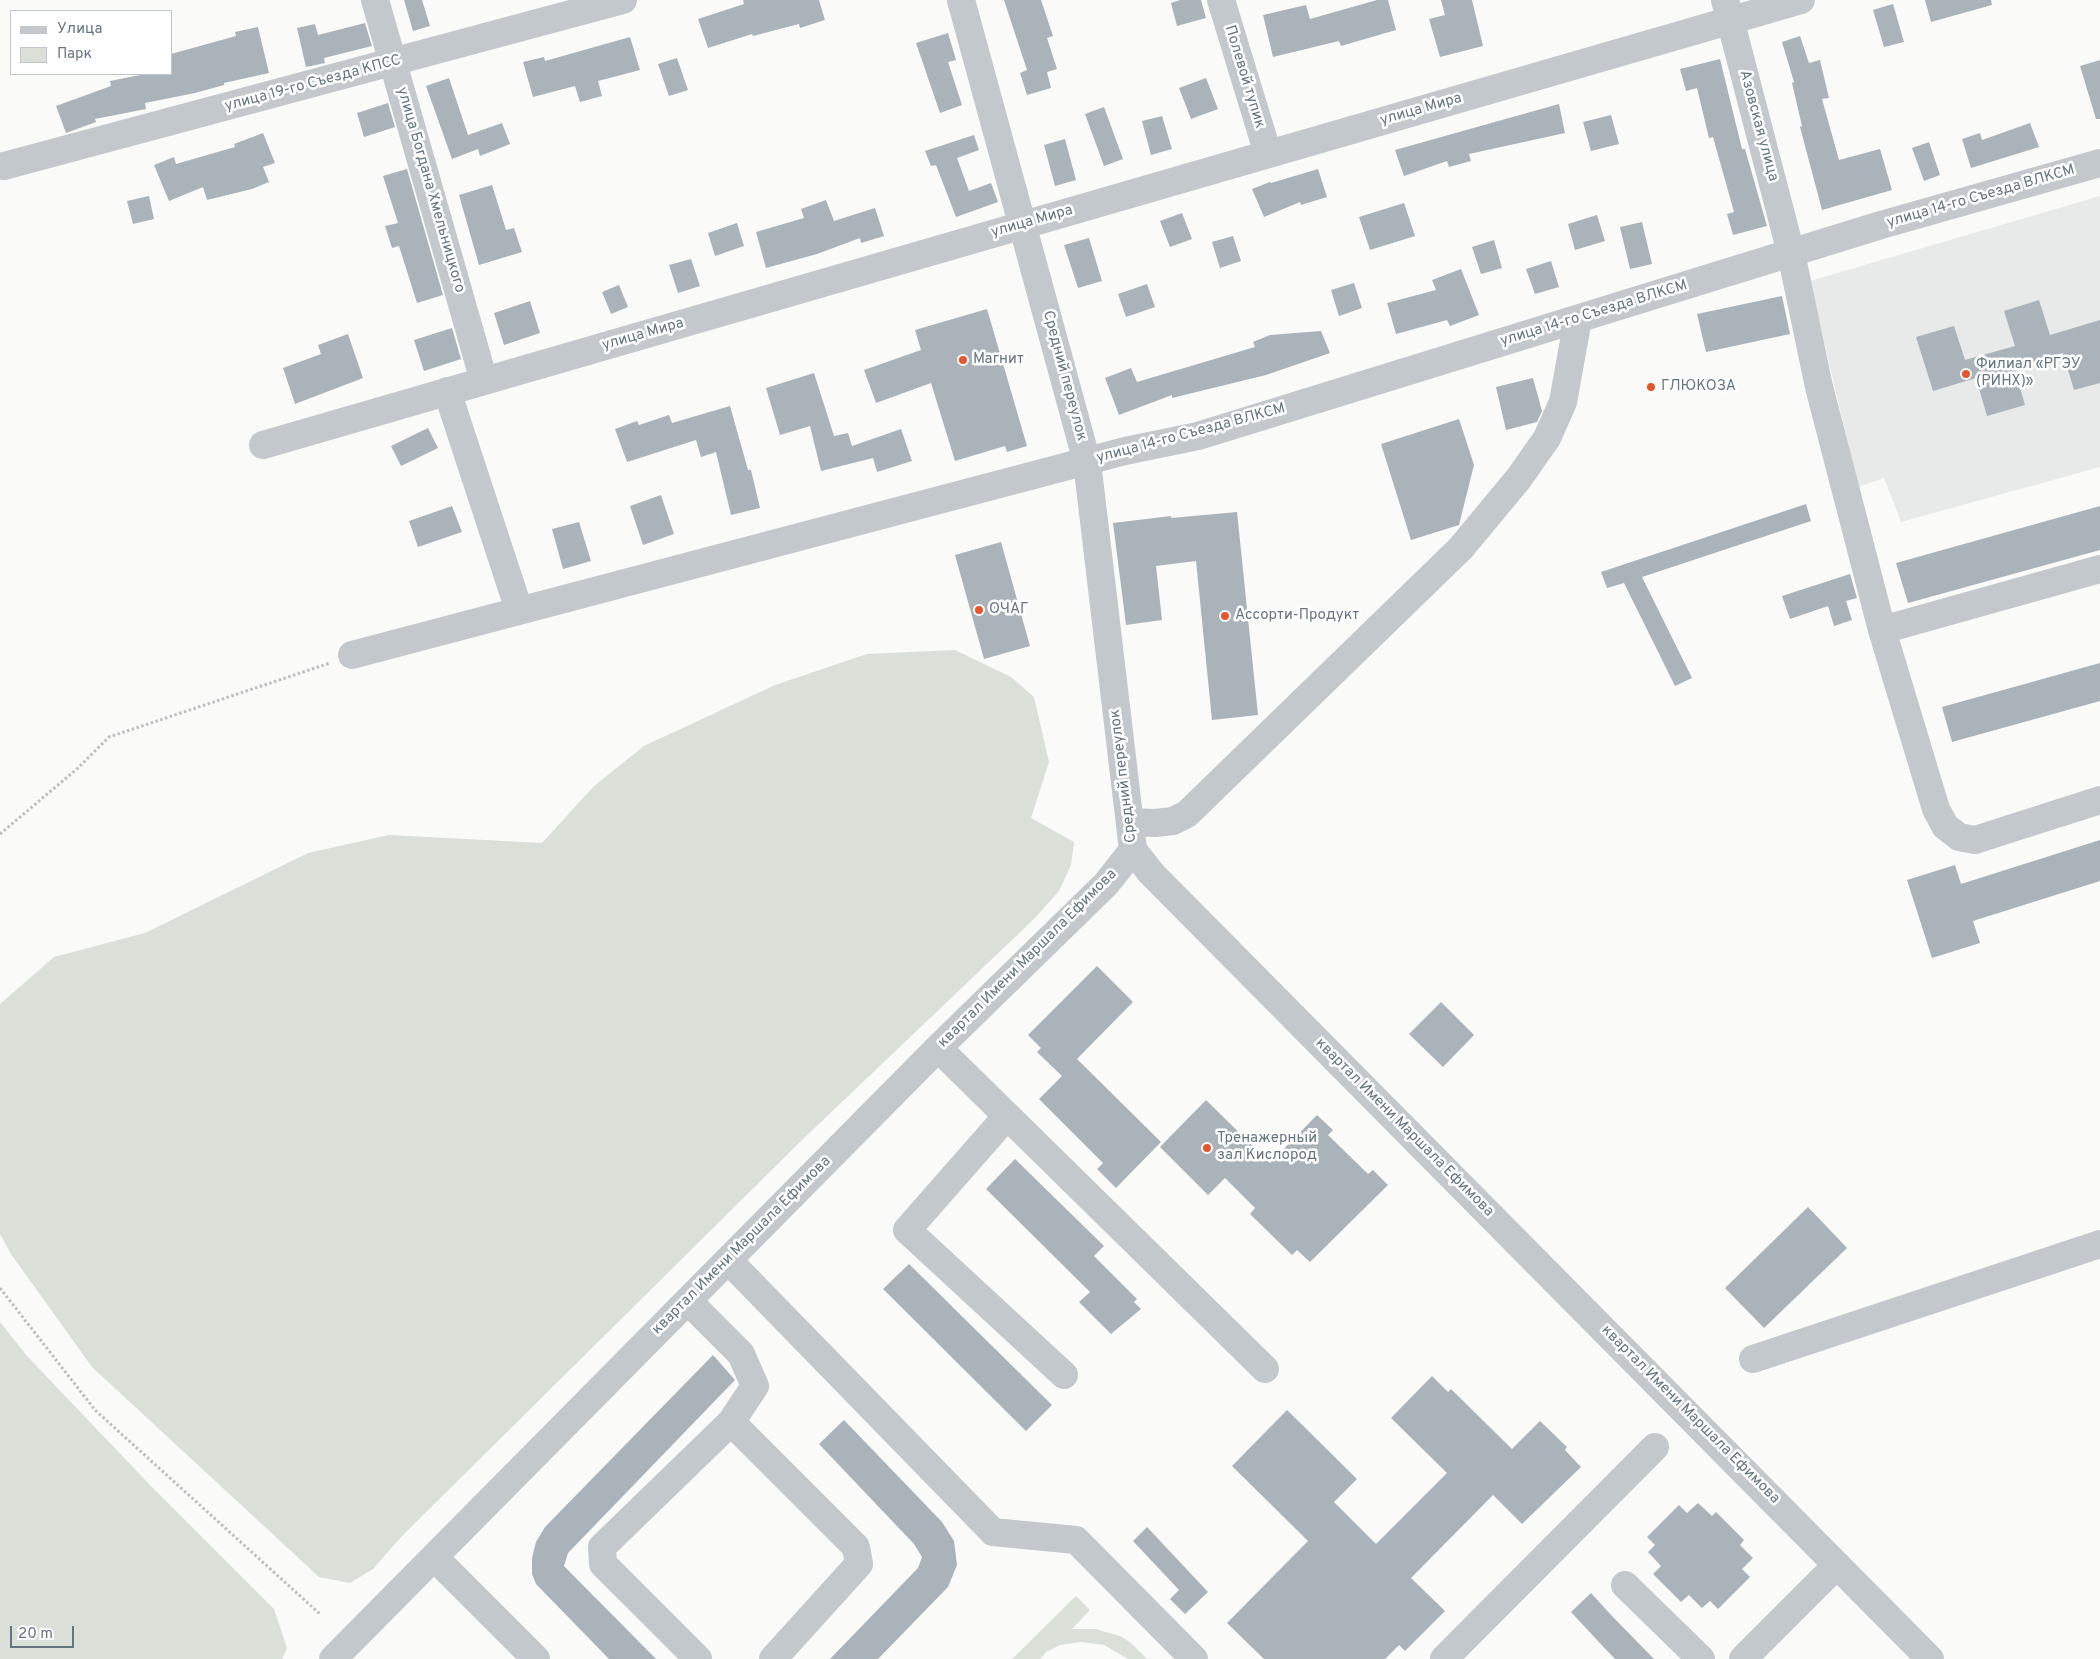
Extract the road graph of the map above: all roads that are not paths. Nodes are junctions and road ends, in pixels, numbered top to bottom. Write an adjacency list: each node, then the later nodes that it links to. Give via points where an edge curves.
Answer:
1 (375, 0): 7 (street, улица Богдана Хмельницкого)
2 (623, 0): 7 (street, улица 19-го Съезда КПСС)
3 (961, 0): 11 (street, Средний переулок)
4 (1221, 0): 8 (street, Полевой тупик)
5 (1801, 0): 6 (street, улица Мира)
6 (1727, 10): 8 (street, улица Мира); 12 (street, Азовская улица)
7 (393, 62): 10 (street, улица 19-го Съезда КПСС); 14 (street, улица Богдана Хмельницкого)
8 (1268, 154): 11 (street, улица Мира)
9 (2100, 163): 12 (street, улица 14-го Съезда ВЛКСМ)
10 (4, 166)
11 (1024, 225): 14 (street, улица Мира); 17 (street, Средний переулок)
12 (1791, 253): 13 (street, улица 14-го Съезда ВЛКСМ); 20 (street, Азовская улица, via 1819,387)
13 (1578, 319): 17 (street, улица 14-го Съезда ВЛКСМ, via 1265,417); 23 (street, via 1563,402 1547,438 1519,478 1461,548 1187,814 1173,821)
14 (484, 381): 15 (street, улица Мира)
15 (447, 392): 16 (street, улица Мира); 19 (street)
16 (263, 445)
17 (1086, 462): 19 (street, улица 14-го Съезда ВЛКСМ); 23 (street, Средний переулок)
18 (2100, 569): 20 (street)
19 (519, 610): 21 (street, улица 14-го Съезда ВЛКСМ)
20 (1882, 630): 22 (street, Азовская улица, via 1944,826 1959,837 1975,840)
21 (352, 655)
22 (2100, 800)
23 (1130, 822): 24 (street, Средний переулок)
24 (1133, 850): 25 (street, квартал Имени Маршала Ефимова, via 1106,884); 36 (street, квартал Имени Маршала Ефимова, via 1151,873)
25 (938, 1048): 26 (street); 28 (street, квартал Имени Маршала Ефимова)
26 (1007, 1116): 31 (street); 32 (street, via 907,1230)
27 (2100, 1244): 30 (street)
28 (728, 1260): 29 (street, квартал Имени Маршала Ефимова); 42 (street, via 994,1532 1076,1540)
29 (688, 1301): 33 (street, via 741,1354 755,1386); 35 (street, квартал Имени Маршала Ефимова)
30 (1754, 1359)
31 (1265, 1369)
32 (1064, 1375)
33 (731, 1422): 40 (street, via 602,1547 603,1564); 41 (street, via 856,1547 859,1564)
34 (1655, 1447): 43 (street)
35 (434, 1557): 38 (street); 39 (street, квартал Имени Маршала Ефимова)
36 (1837, 1564): 45 (street); 46 (street, квартал Имени Маршала Ефимова)
37 (1625, 1585): 44 (street)
38 (528, 1656)
39 (333, 1659)
40 (698, 1659)
41 (772, 1659)
42 (1194, 1659)
43 (1444, 1659)
44 (1700, 1659)
45 (1743, 1659)
46 (1930, 1659)

